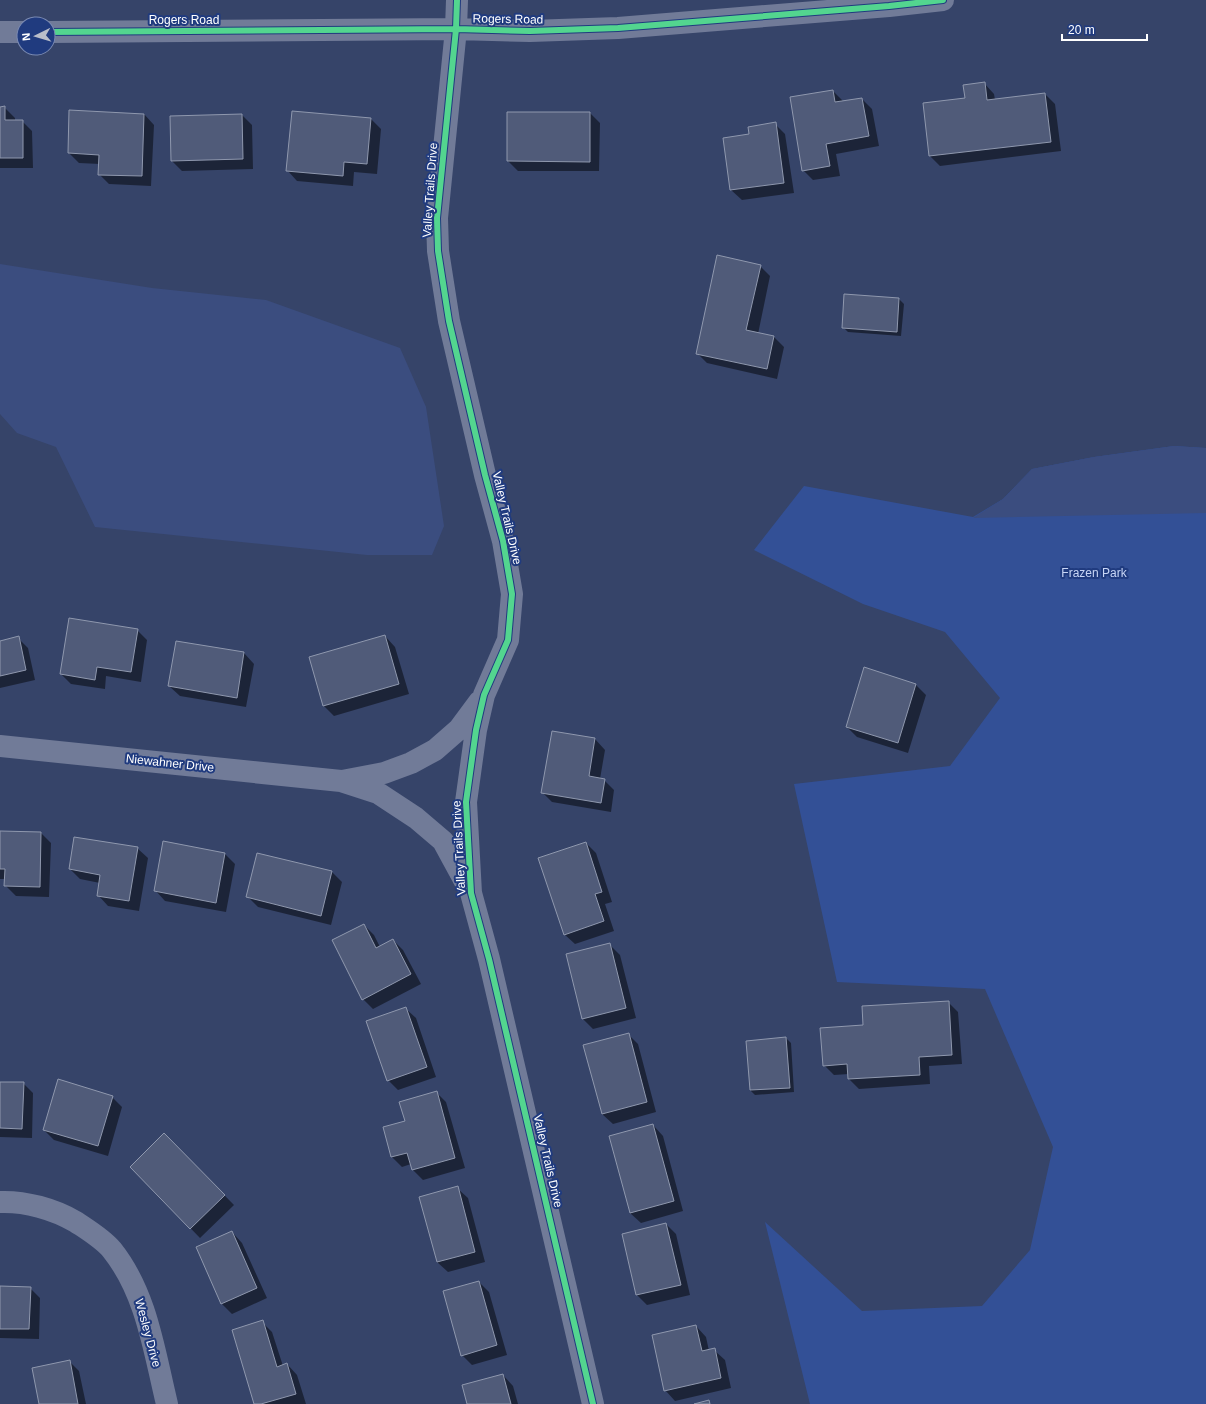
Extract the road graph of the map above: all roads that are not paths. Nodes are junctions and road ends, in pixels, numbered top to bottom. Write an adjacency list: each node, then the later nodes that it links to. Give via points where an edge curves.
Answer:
1 (457, 0): 3 (street, Valley Trails Drive)
2 (943, 0): 3 (street, Rogers Road, via 618,28 530,31)
3 (456, 29): 6 (street, Rogers Road); 7 (street, Valley Trails Drive, via 437,218 438,251 449,321 503,541 512,594 508,640)
4 (0, 32): 5 (street)
5 (16, 32)
6 (56, 32)
7 (484, 695): 9 (street, Niewahner Drive, via 458,729 435,750 384,773); 10 (street, Valley Trails Drive, via 476,730 466,802)
8 (0, 746): 9 (street, Niewahner Drive)
9 (341, 781): 10 (street, Niewahner Drive, via 378,793 416,818 443,841)
10 (471, 893): 13 (street, Valley Trails Drive, via 489,959)
11 (0, 1202): 12 (street, Wesley Drive, via 28,1204 62,1214 88,1230 111,1249 130,1276 144,1309)
12 (167, 1404)
13 (593, 1404)

